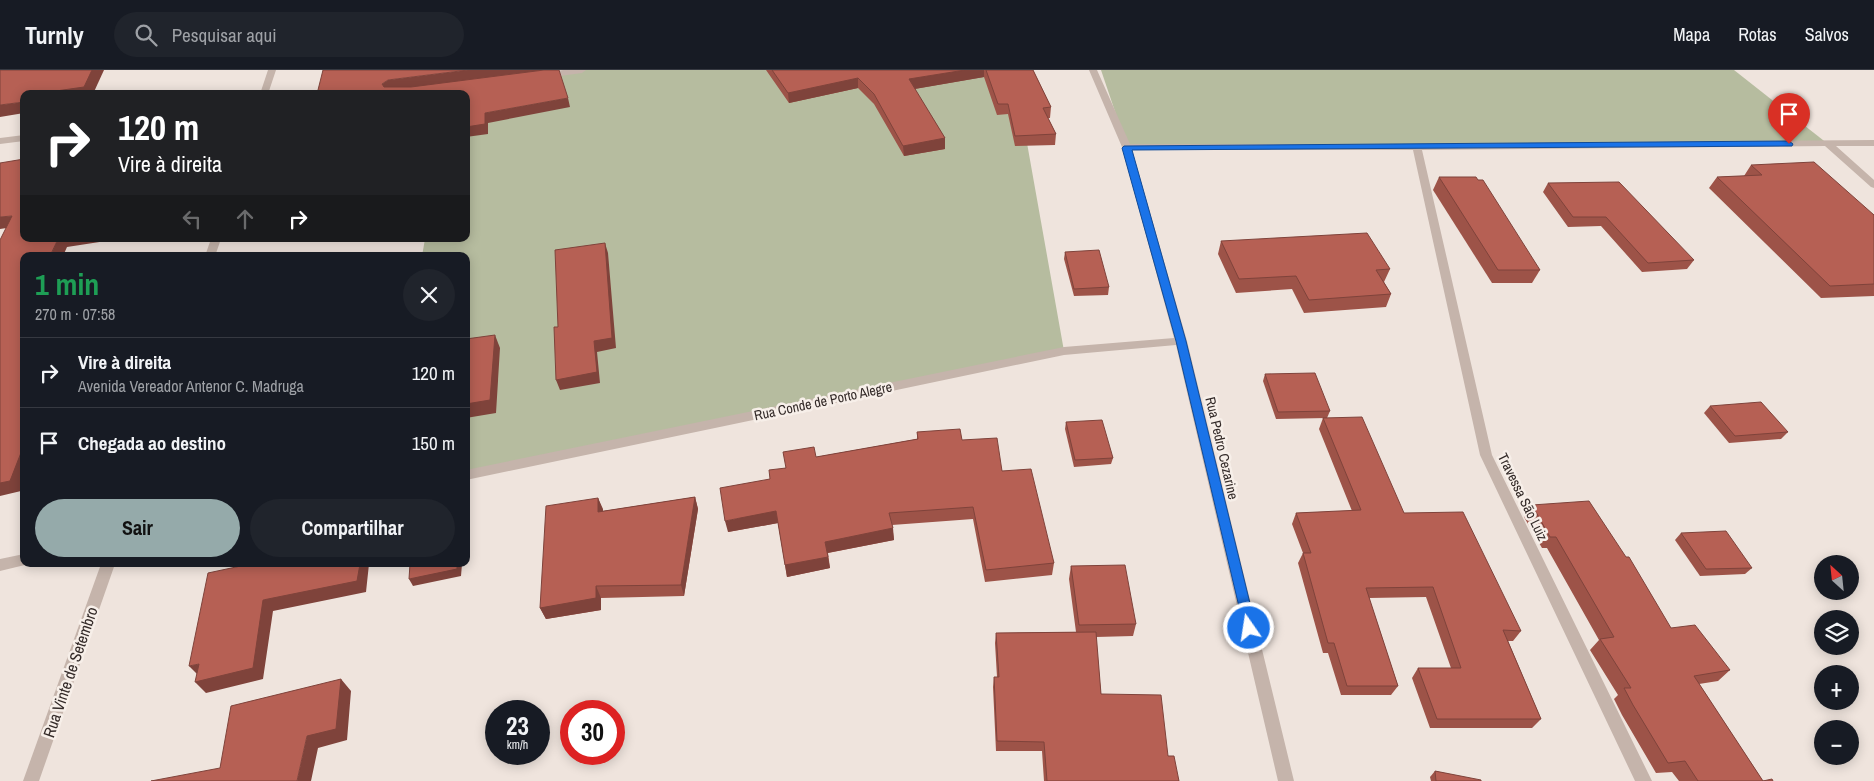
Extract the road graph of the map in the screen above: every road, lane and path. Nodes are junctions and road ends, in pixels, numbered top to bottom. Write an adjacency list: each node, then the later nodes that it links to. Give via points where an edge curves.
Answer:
1 (272, 70): 5 (street)
2 (582, 70): 4 (street)
3 (1093, 70): 11 (street, Rua Pedro Cezarine)
4 (534, 76)
5 (265, 90)
6 (20, 139): 7 (street)
7 (0, 142)
8 (1874, 143): 9 (street)
9 (1828, 144): 10 (street); 12 (street)
10 (1417, 147): 11 (street); 20 (street, Travessa São Luiz, via 1486,455)
11 (1127, 148): 13 (street, Rua Pedro Cezarine)
12 (1874, 185)
13 (1181, 341): 14 (street, Rua Conde de Porto Alegre, via 1064,351); 19 (street, Rua Pedro Cezarine)
14 (470, 474)
15 (20, 561): 16 (street)
16 (0, 565)
17 (107, 567): 18 (street, Rua Vinte de Setembro)
18 (32, 781)
19 (1286, 781)
20 (1644, 781)

